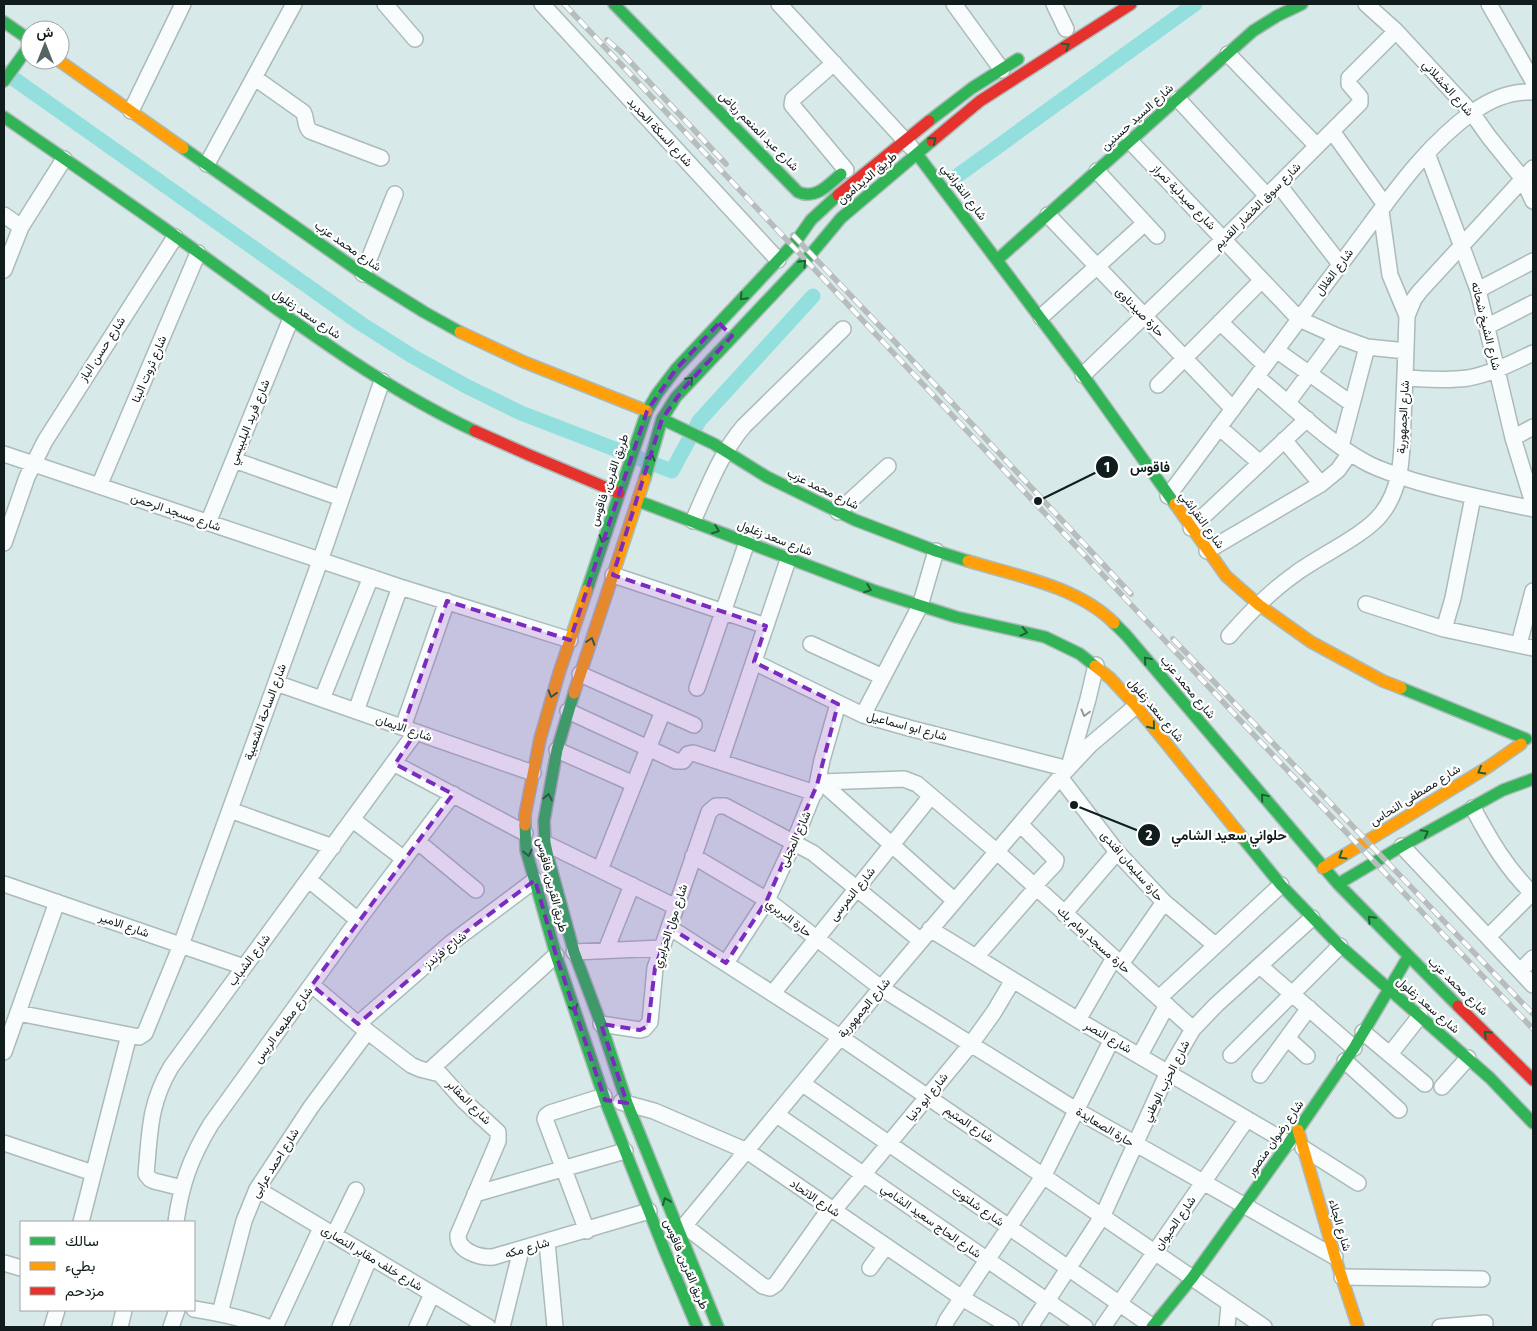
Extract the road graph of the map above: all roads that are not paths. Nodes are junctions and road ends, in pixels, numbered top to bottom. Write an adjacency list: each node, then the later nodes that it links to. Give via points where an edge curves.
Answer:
1 (183, 4): 33 (street)
2 (294, 4): 26 (street)
3 (385, 4): 19 (street)
4 (542, 4): 63 (street, شارع السكة الحديد)
5 (614, 4): 45 (main road, شارع عبد المنعم رياض, via 798,192 807,196 816,194)
6 (779, 4): 23 (street)
7 (954, 4): 25 (street)
8 (1054, 4): 16 (street)
9 (1131, 4): 32 (main road, طريق الديدامون, one-way to 9)
10 (1268, 4): 14 (main road)
11 (1302, 4): 14 (main road, شارع السيد حسنين)
12 (1366, 4): 17 (street, شارع الخشلاني)
13 (1489, 4): 28 (street)
14 (1277, 16): 20 (main road, شارع السيد حسنين)
15 (4, 22): 18 (main road)
16 (1065, 29)
17 (1396, 30): 34 (street, شارع الخشلاني); 36 (street, شارع سوق الخضار القديم, via 1349,78 1349,84 1361,101)
18 (20, 33)
19 (415, 39)
20 (1228, 54): 31 (main road, شارع السيد حسنين); 39 (street)
21 (1026, 55): 25 (main road, طريق الديدامون)
22 (20, 59): 27 (main road)
23 (834, 63): 37 (street); 45 (street, via 792,103)
24 (70, 68): 33 (main road, شارع محمد عزب)
25 (1002, 70): 29 (main road, طريق الديدامون)
26 (255, 78): 42 (street, via 303,112 310,131); 44 (street)
27 (4, 81)
28 (1533, 81)
29 (972, 88): 32 (main road); 37 (main road, طريق الديدامون)
30 (1533, 92): 34 (street, شارع الغلال, via 1504,95)
31 (1178, 99): 38 (main road, شارع السيد حسنين); 51 (street)
32 (980, 101): 41 (main road, طريق الديدامون, one-way to 32)
33 (131, 111): 44 (main road, شارع محمد عزب)
34 (1472, 113): 40 (street, شارع الغلال); 48 (street, شارع الخشلاني)
35 (4, 117): 43 (main road, شارع سعد زغلول)
36 (1332, 131): 39 (street, شارع سوق الخضار القديم); 53 (street)
37 (898, 136): 41 (street); 63 (main road, طريق الديدامون, via 819,212)
38 (1130, 141): 47 (main road, شارع السيد حسنين); 60 (street, شارع صيدلية تمراز)
39 (1317, 146): 49 (street, شارع سوق الخضار القديم)
40 (1427, 153): 53 (street, شارع الغلال); 61 (street, شارع الشيخ شحاته)
41 (917, 154): 64 (main road, شارع النقراشي); 82 (main road, طريق الديدامون, one-way to 41, via 811,254 835,224)
42 (381, 158)
43 (64, 159): 57 (street); 59 (main road, شارع سعد زغلول)
44 (207, 164): 69 (main road, شارع محمد عزب)
45 (850, 167)
46 (1533, 168): 48 (street, شارع الجمهورية)
47 (1097, 171): 55 (main road, شارع السيد حسنين); 56 (street)
48 (1523, 179): 52 (street, شارع الخشلاني); 61 (street, شارع الجمهورية)
49 (1278, 185): 51 (street, شارع سوق الخضار القديم); 66 (street)
50 (395, 194): 69 (street)
51 (1267, 196): 60 (street, شارع سوق الخضار القديم)
52 (1533, 201)
53 (1383, 208): 66 (street, شارع الغلال); 74 (street, via 1390,274)
54 (4, 215): 57 (street)
55 (1048, 215): 64 (main road, شارع السيد حسنين); 67 (street, حارة صيدناوى)
56 (1145, 223): 58 (street); 67 (street)
57 (21, 227): 68 (street)
58 (1157, 236)
59 (175, 237): 62 (main road, شارع سعد زغلول); 111 (street, شارع حسن الباز, via 56,420)
60 (1224, 240): 70 (street, شارع صيدلية تمراز); 73 (street, شارع سوق الخضار القديم)
61 (1462, 245): 71 (street, شارع الشيخ شحاته); 74 (street, شارع الجمهورية, via 1414,298)
62 (198, 252): 77 (main road, شارع سعد زغلول); 116 (street, شارع ثروت البنا)
63 (778, 260): 79 (main road, طريق الديدامون, one-way to 79)
64 (997, 260): 75 (main road, شارع النقراشي)
65 (1533, 262): 71 (street)
66 (1340, 264): 76 (street, شارع الغلال)
67 (1097, 267): 73 (street, حارة صيدناوى); 75 (street)
68 (4, 270)
69 (363, 274): 99 (main road, شارع محمد عزب, via 481,342)
70 (1262, 280): 76 (street, شارع صيدلية تمراز); 78 (street)
71 (1478, 290): 80 (street, شارع الشيخ شحاته)
72 (1533, 303): 80 (street)
73 (1144, 316): 88 (street, حارة صيدناوى); 92 (street, شارع سوق الخضار القديم)
74 (1407, 316): 86 (street, شارع الجمهورية)
75 (1040, 317): 92 (main road, شارع النقراشي)
76 (1299, 319): 83 (street); 85 (street, شارع الغلال)
77 (290, 321): 94 (main road, شارع سعد زغلول); 109 (street, شارع فريد البلبيسي)
78 (1220, 322): 88 (street); 90 (street)
79 (719, 323): 82 (main road); 99 (main road, طريق الديدامون, via 676,369)
80 (1488, 326): 89 (street, شارع الشيخ شحاته)
81 (843, 329): 106 (street)
82 (732, 336): 101 (main road, طريق الديدامون, one-way to 82, via 684,388)
83 (1337, 336): 84 (street); 91 (street)
84 (1367, 347): 86 (street); 97 (street)
85 (1276, 350): 90 (street, شارع الغلال); 91 (street)
86 (1406, 351): 93 (street, شارع الجمهورية)
87 (1533, 353): 89 (street)
88 (1184, 358): 95 (street); 98 (street, حارة صيدناوى)
89 (1496, 370): 93 (street, via 1469,378); 104 (street, شارع الشيخ شحاته)
90 (1261, 371): 96 (street); 98 (street, شارع الغلال)
91 (1309, 373): 96 (street); 97 (street)
92 (1084, 375): 118 (main road, شارع النقراشي)
93 (1406, 378): 113 (street, شارع الجمهورية)
94 (382, 381): 117 (main road, شارع سعد زغلول, via 522,454); 120 (street, شارع الساحة الشعبية)
95 (1158, 385)
96 (1288, 402): 100 (street)
97 (1352, 404): 107 (street)
98 (1233, 409): 102 (street, شارع الغلال)
99 (647, 411): 117 (main road, طريق القرين, فاقوس)
100 (1306, 419): 105 (street); 107 (street)
101 (662, 420): 106 (main road, شارع محمد عزب); 121 (main road, طريق القرين, فاقوس, one-way to 101)
102 (1219, 427): 110 (street); 118 (street, شارع الغلال)
103 (1533, 427): 104 (street)
104 (1514, 438): 114 (street, شارع الشيخ شحاته)
105 (1284, 440): 110 (street); 115 (street)
106 (719, 448): 124 (main road, شارع محمد عزب, via 767,477); 125 (street)
107 (1346, 450): 113 (street); 115 (street, via 1338,470)
108 (4, 454): 111 (street, شارع مسجد الرحمن)
109 (234, 460): 120 (street); 126 (street, شارع فريد البلبيسي)
110 (1260, 463): 127 (street)
111 (33, 464): 116 (street, شارع مسجد الرحمن); 129 (street, شارع حسن الباز)
112 (888, 466): 124 (street)
113 (1399, 476): 119 (street); 140 (street, شارع الجمهورية, via 1389,503 1372,524 1296,573)
114 (1529, 476): 122 (street, شارع الشيخ شحاته)
115 (1321, 484): 131 (street)
116 (99, 486): 126 (street, شارع مسجد الرحمن)
117 (619, 493): 146 (main road, طريق القرين, فاقوس, one-way to 146)
118 (1168, 496): 127 (main road, شارع النقراشي)
119 (1473, 496): 123 (street); 144 (street)
120 (342, 498): 133 (street, شارع الساحة الشعبية)
121 (638, 500): 125 (main road, شارع سعد زغلول); 134 (main road, طريق القرين, فاقوس)
122 (1533, 503)
123 (1533, 509)
124 (838, 512): 130 (main road, شارع محمد عزب)
125 (693, 521): 128 (main road, شارع سعد زغلول, one-way to 128)
126 (208, 523): 133 (street, شارع مسجد الرحمن)
127 (1191, 528): 131 (main road, شارع النقراشي)
128 (747, 542): 132 (main road, شارع سعد زغلول); 142 (street)
129 (4, 543)
130 (936, 551): 141 (street); 193 (main road, شارع محمد عزب, one-way to 130, via 1108,617 1066,591)
131 (1207, 551): 140 (main road, شارع النقراشي, via 1226,576)
132 (789, 558): 141 (main road, شارع سعد زغلول, one-way to 141); 143 (street)
133 (320, 560): 135 (street, شارع مسجد الرحمن); 153 (street, شارع الساحة الشعبية)
134 (613, 575): 142 (street); 151 (main road, طريق القرين, فاقوس, one-way to 134)
135 (371, 577): 136 (street, شارع مسجد الرحمن); 155 (street)
136 (400, 587): 138 (street, شارع مسجد الرحمن); 158 (street)
137 (1533, 591): 148 (street)
138 (447, 601): 146 (street, شارع مسجد الرحمن); 163 (street, شارع الشباب)
139 (1366, 604): 144 (street)
140 (1258, 605): 145 (street, شارع الجمهورية); 164 (main road, شارع النقراشي, via 1311,642 1383,681)
141 (920, 606): 150 (main road, شارع سعد زغلول, one-way to 150, via 1045,637 1063,644); 152 (street)
142 (722, 611): 143 (street); 154 (street)
143 (766, 626): 149 (street)
144 (1444, 629): 148 (street)
145 (1229, 636)
146 (570, 640): 170 (main road, طريق القرين, فاقوس, one-way to 170, via 549,706)
147 (811, 644): 152 (street)
148 (1526, 646)
149 (754, 662): 156 (street, شارع ابو اسماعيل); 168 (street)
150 (1096, 665): 157 (main road, شارع سعد زغلول); 171 (street, شارع الجمهورية, one-way to 171)
151 (580, 674): 159 (main road, طريق القرين, فاقوس); 160 (street)
152 (883, 678): 161 (street)
153 (276, 683): 155 (street, شارع الايمان); 178 (street, شارع الساحة الشعبية)
154 (697, 688)
155 (322, 699): 158 (street, شارع الايمان)
156 (838, 704): 161 (street, شارع ابو اسماعيل); 174 (street, شارع المجلى)
157 (1136, 706): 171 (street, شارع الجمهورية, via 1090,745); 200 (main road, شارع سعد زغلول, one-way to 200)
158 (356, 711): 163 (street, شارع الايمان)
159 (568, 711): 165 (street); 166 (main road, طريق القرين, فاقوس)
160 (663, 711): 162 (street); 165 (street)
161 (863, 715): 171 (street, شارع ابو اسماعيل)
162 (694, 725)
163 (410, 730): 169 (street, شارع الشباب); 170 (street, شارع الايمان)
164 (1527, 740): 167 (main road); 193 (main road, شارع مصطفى النحاس, one-way to 193)
165 (648, 748): 168 (street, via 680,762 691,753); 173 (street)
166 (557, 750): 173 (street); 185 (main road, طريق القرين, فاقوس, one-way to 166, via 544,821)
167 (1518, 758)
168 (720, 762): 174 (street)
169 (395, 764): 175 (street); 180 (street, شارع الشباب)
170 (534, 773): 182 (main road, طريق القرين, فاقوس)
171 (1064, 773): 181 (street, شارع الجمهورية); 190 (street, حارة سليمان افندى)
172 (1530, 775): 177 (main road)
173 (634, 784): 194 (street)
174 (818, 785): 176 (street, حارة مسجد إمام بك, via 904,779 917,784); 184 (street, شارع المجلى); 186 (street)
175 (453, 794): 182 (street); 183 (street, شارع مطبعه الريس)
176 (931, 796): 186 (street, شارع النمرسى); 189 (street, حارة مسجد إمام بك)
177 (1473, 808): 187 (main road, one-way to 177); 204 (street, via 1494,848)
178 (230, 810): 188 (street); 217 (street, شارع الساحة الشعبية)
179 (708, 812): 184 (street, شارع النصر, via 716,806 725,806); 191 (street, شارع مول الحرايري)
180 (353, 820): 188 (street, شارع الشباب); 192 (street)
181 (1020, 824): 189 (street, شارع الجمهورية); 201 (street, via 1056,860)
182 (525, 833): 196 (main road, طريق القرين, فاقوس, one-way to 196, via 526,850)
183 (418, 841): 192 (street, شارع مطبعه الريس); 203 (street)
184 (794, 842): 202 (street, شارع النصر, via 813,853); 205 (street, شارع المجلى)
185 (545, 843): 194 (street); 222 (main road, طريق القرين, فاقوس)
186 (892, 845): 202 (street, شارع النمرسى); 206 (street)
187 (1402, 846): 198 (main road); 215 (street)
188 (333, 847): 195 (street, شارع الشباب)
189 (996, 851): 201 (street, حارة مسجد إمام بك); 206 (street, شارع الجمهورية)
190 (1117, 852): 208 (street, حارة سليمان افندى); 210 (street)
191 (693, 856): 205 (street, حارة البربري); 209 (street, شارع مول الحرايري)
192 (404, 859): 212 (street, شارع مطبعه الريس)
193 (1323, 868): 198 (main road, شارع محمد عزب)
194 (600, 870): 199 (street)
195 (309, 880): 212 (street); 230 (street, شارع الشباب)
196 (536, 880): 223 (main road, طريق القرين, فاقوس); 245 (street, شارع فرندز, via 451,943)
197 (4, 884): 207 (street, شارع الامير)
198 (1338, 884): 225 (main road, شارع محمد عزب, one-way to 198)
199 (632, 886): 209 (street); 221 (street)
200 (1281, 886): 211 (main road, شارع سعد زغلول); 218 (street)
201 (1035, 887): 210 (street, حارة مسجد إمام بك); 224 (street)
202 (857, 889): 214 (street, شارع النصر); 216 (street, شارع النمرسى)
203 (476, 890)
204 (1533, 894): 215 (street)
205 (767, 900): 216 (street, حارة البربري); 228 (street, شارع المجلى)
206 (955, 901): 214 (street, شارع الجمهورية)
207 (57, 902): 217 (street, شارع الامير); 241 (street)
208 (1164, 902): 218 (street, حارة سليمان افندى); 227 (street)
209 (676, 907): 213 (street, شارع مول الحرايري)
210 (1064, 914): 227 (street, حارة مسجد إمام بك)
211 (1312, 918): 219 (main road, شارع سعد زغلول); 229 (street, شارع الحزب الوطني)
212 (358, 920): 233 (street, شارع مطبعه الريس)
213 (669, 927): 220 (street, شارع مول الحرايري); 228 (street, شارع المتيم)
214 (926, 935): 224 (street, شارع النصر); 235 (street, شارع الجمهورية)
215 (1488, 937): 231 (street)
216 (816, 939): 235 (street, حارة البربري); 237 (street, شارع النمرسى)
217 (181, 945): 230 (street, شارع الامير); 248 (street, شارع الساحة الشعبية, via 145,1033)
218 (1215, 945): 239 (street)
219 (1340, 946): 236 (main road, شارع سعد زغلول); 238 (street)
220 (662, 948): 221 (street); 244 (street, شارع مول الحرايري, via 653,977 648,1026 640,1030)
221 (606, 950): 222 (street)
222 (574, 952): 244 (main road, طريق القرين, فاقوس)
223 (556, 955): 262 (street); 270 (main road, طريق القرين, فاقوس, one-way to 270)
224 (976, 957): 232 (street, شارع النصر)
225 (1408, 957): 236 (main road, شارع رضوان منصور); 261 (main road, شارع محمد عزب, one-way to 225)
226 (1533, 958): 231 (street)
227 (1117, 961): 239 (street, حارة مسجد إمام بك); 243 (street)
228 (726, 964): 237 (street, شارع المتيم)
229 (1260, 966): 238 (street); 246 (street, شارع الحزب الوطني)
230 (244, 967): 291 (street, شارع الشباب, via 171,1067 156,1098 146,1174 154,1181)
231 (1520, 971): 234 (street)
232 (1013, 980): 243 (street, شارع النصر); 252 (street, شارع ابو دنيا)
233 (312, 985): 245 (street, شارع المقابر); 291 (street, شارع مطبعه الريس, via 198,1144)
234 (1533, 985)
235 (881, 988): 249 (street, شارع الجمهورية); 252 (street, حارة الصعايدة)
236 (1389, 989): 242 (main road, شارع سعد زغلول); 247 (main road, شارع رضوان منصور)
237 (773, 993): 249 (street, شارع المتيم)
238 (1292, 994): 240 (street); 257 (street)
239 (1163, 1001): 246 (street, حارة مسجد إمام بك); 256 (street)
240 (1309, 1008): 250 (street); 253 (street)
241 (18, 1012): 248 (street); 254 (street)
242 (1420, 1016): 255 (street); 259 (main road, شارع سعد زغلول)
243 (1078, 1020): 251 (street, شارع النصر)
244 (601, 1024): 271 (main road, طريق القرين, فاقوس)
245 (363, 1028): 262 (street, شارع المقابر, via 412,1065); 292 (street, شارع احمد عرابى)
246 (1193, 1029): 263 (street, شارع الحزب الوطني)
247 (1363, 1032): 253 (main road, شارع رضوان منصور); 255 (street)
248 (134, 1036): 286 (street, شارع الساحة الشعبية)
249 (840, 1036): 266 (street, شارع الجمهورية); 269 (street, شارع المتيم)
250 (1287, 1038): 258 (street); 264 (street)
251 (1112, 1039): 256 (street, شارع النصر); 272 (street)
252 (971, 1044): 269 (street, شارع ابو دنيا); 272 (street, حارة الصعايدة)
253 (1354, 1048): 260 (main road, شارع رضوان منصور)
254 (4, 1052)
255 (1390, 1054): 267 (street)
256 (1140, 1055): 263 (street, شارع النصر)
257 (1231, 1055)
258 (1307, 1056)
259 (1468, 1058): 261 (main road, شارع سعد زغلول); 268 (street)
260 (1345, 1061): 273 (street); 277 (main road, شارع رضوان منصور)
261 (1500, 1068): 265 (main road, شارع محمد عزب); 276 (main road, شارع سعد زغلول)
262 (429, 1071): 294 (street, شارع المقابر, via 440,1074 498,1132 498,1141)
263 (1168, 1072): 275 (street, شارع النصر); 281 (street, شارع الحزب الوطني)
264 (1260, 1075)
265 (1533, 1080)
266 (803, 1084): 274 (street, شارع الجمهورية); 280 (street, شارع شلتوت)
267 (1425, 1084)
268 (1442, 1088)
269 (928, 1096): 280 (street, شارع ابو دنيا); 288 (street, شارع المتيم)
270 (604, 1098): 271 (street, شارع الاتحاد); 283 (main road, طريق القرين, فاقوس); 285 (street, via 546,1116)
271 (628, 1103): 284 (street, شارع الاتحاد); 302 (main road, طريق القرين, فاقوس, one-way to 271)
272 (1076, 1110): 281 (street, حارة الصعايدة); 288 (street)
273 (1399, 1110)
274 (777, 1115): 284 (street, شارع الجمهورية); 287 (street, شارع الحاج سعيد الشامي)
275 (1247, 1119): 279 (street, شارع النصر); 289 (street, شارع الحيوان)
276 (1533, 1123)
277 (1298, 1130): 279 (main road, شارع رضوان منصور); 282 (main road, شارع الجلاء)
278 (4, 1143): 286 (street)
279 (1288, 1143): 295 (main road, شارع رضوان منصور)
280 (889, 1144): 287 (street, شارع ابو دنيا); 301 (street, شارع شلتوت)
281 (1135, 1145): 289 (street, حارة الصعايدة); 298 (street, شارع الحزب الوطني)
282 (1303, 1148): 290 (street); 311 (main road, شارع الجلاء)
283 (625, 1151): 285 (street); 297 (main road, طريق القرين, فاقوس)
284 (747, 1151): 296 (street, شارع الاتحاد); 302 (street, شارع الجمهورية)
285 (563, 1169): 294 (street); 303 (street)
286 (93, 1173): 299 (street, شارع الساحة الشعبية)
287 (864, 1174): 296 (street, شارع ابو دنيا); 312 (street, شارع الحاج سعيد الشامي)
288 (1044, 1175): 298 (street, شارع المتيم); 301 (street)
289 (1203, 1183): 295 (street, حارة الصعايدة); 309 (street, شارع الحيوان)
290 (1358, 1183)
291 (182, 1188): 300 (street, شارع مطبعه الريس)
292 (257, 1189): 304 (street, شارع خلف مقابر النصارى); 329 (street, شارع احمد عرابى, via 244,1220)
293 (356, 1190): 304 (street)
294 (475, 1194): 308 (street, شارع مكه, via 458,1235 461,1246 487,1258)
295 (1244, 1206): 311 (street, حارة الصعايدة); 318 (main road, شارع رضوان منصور)
296 (832, 1209): 302 (street, شارع ابو دنيا, via 770,1288); 306 (street, شارع الاتحاد)
297 (649, 1211): 303 (street, شارع مكه); 307 (main road, طريق القرين, فاقوس)
298 (1103, 1215): 309 (street, شارع المتيم); 316 (street, شارع الحزب الوطني)
299 (81, 1221)
300 (176, 1221)
301 (1009, 1227): 312 (street); 316 (street, شارع شلتوت)
302 (682, 1229): 307 (street, شارع الجمهورية); 342 (main road, طريق القرين, فاقوس)
303 (586, 1231): 305 (street, شارع مكه)
304 (327, 1232): 310 (street, شارع خلف مقابر النصارى); 335 (street)
305 (547, 1242): 308 (street, شارع مكه); 340 (street)
306 (886, 1246): 315 (street); 321 (street, شارع الاتحاد)
307 (664, 1249): 341 (main road, طريق القرين, فاقوس)
308 (521, 1250): 339 (street)
309 (1155, 1252): 318 (street, شارع المتيم); 323 (street, شارع الحيوان)
310 (370, 1257): 320 (street, شارع خلف مقابر النصارى); 336 (street)
311 (1335, 1257): 317 (main road, شارع الجلاء)
312 (987, 1260): 321 (street); 322 (street, شارع الحاج سعيد الشامي)
313 (4, 1263): 314 (street)
314 (20, 1268)
315 (870, 1268)
316 (1069, 1269): 322 (street, شارع الحزب الوطني); 323 (street, شارع شلتوت)
317 (1342, 1277): 319 (street); 351 (main road, شارع الجلاء)
318 (1192, 1278): 324 (street, شارع المتيم); 348 (main road, شارع رضوان منصور)
319 (1482, 1279)
320 (432, 1294): 337 (street); 338 (street, شارع خلف مقابر النصارى)
321 (962, 1298): 343 (street); 344 (street, شارع الاتحاد)
322 (1047, 1301): 345 (street, شارع الحزب الوطني); 346 (street, شارع الحاج سعيد الشامي)
323 (1119, 1304): 347 (street, شارع الحيوان); 348 (street, شارع شلتوت)
324 (1229, 1305): 349 (street); 350 (street, شارع المتيم)
325 (195, 1309): 329 (street)
326 (57, 1311): 331 (street)
327 (124, 1311): 332 (street)
328 (177, 1311): 333 (street)
329 (220, 1313): 334 (street)
330 (1485, 1323): 352 (street)
331 (52, 1327)
332 (120, 1327)
333 (171, 1327)
334 (268, 1327)
335 (275, 1327)
336 (340, 1327)
337 (417, 1327)
338 (488, 1327)
339 (502, 1327)
340 (554, 1327)
341 (697, 1327)
342 (718, 1327)
343 (944, 1327)
344 (1011, 1327)
345 (1030, 1327)
346 (1085, 1327)
347 (1103, 1327)
348 (1153, 1327)
349 (1227, 1327)
350 (1264, 1327)
351 (1358, 1327)
352 (1440, 1327)

